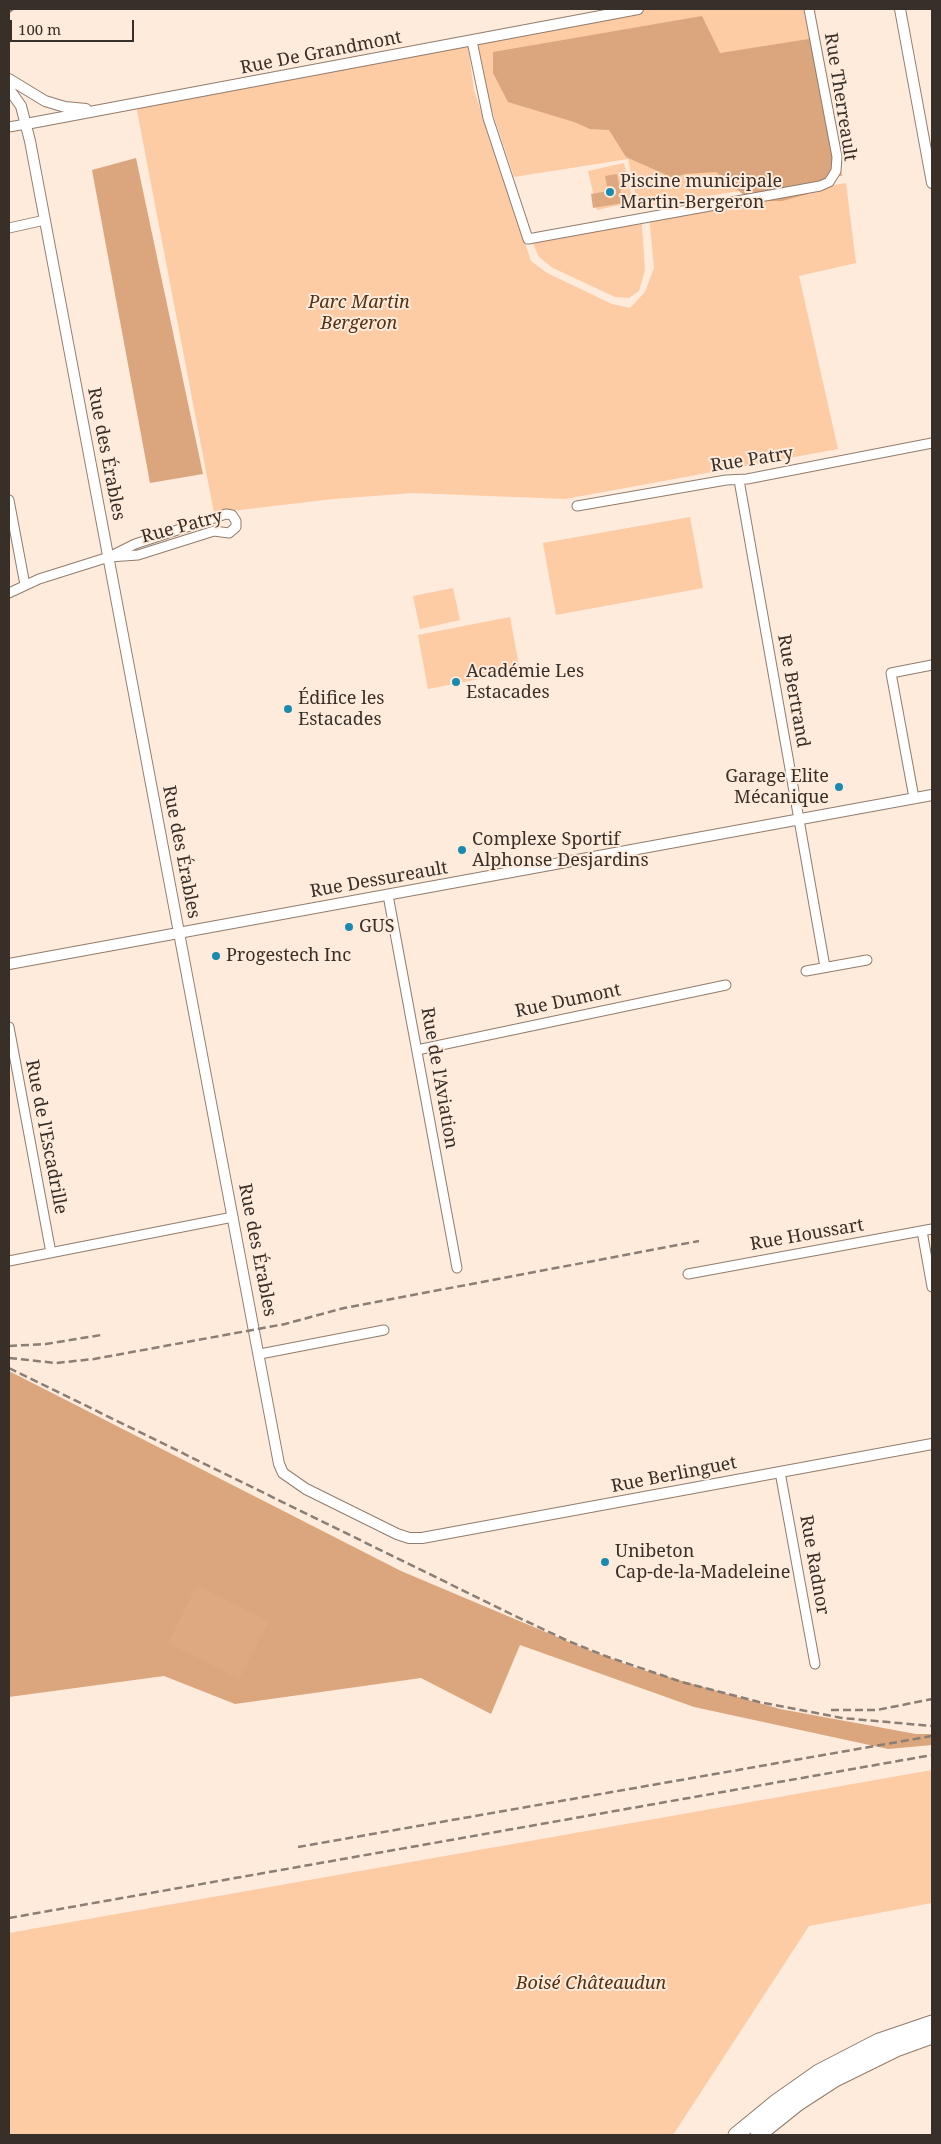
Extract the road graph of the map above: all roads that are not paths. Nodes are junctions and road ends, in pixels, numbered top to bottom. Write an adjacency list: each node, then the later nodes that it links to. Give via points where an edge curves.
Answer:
1 (638, 9): 4 (street, Rue De Grandmont)
2 (809, 9): 4 (street, Rue Therreault, via 838,162 829,182 654,218 528,239 488,118)
3 (900, 9): 10 (street)
4 (472, 41): 7 (street, Rue De Grandmont)
5 (9, 79): 7 (street, via 45,101 72,108)
6 (9, 89): 8 (street, Rue des Érables, via 21,106)
7 (100, 110): 8 (street, Rue De Grandmont)
8 (26, 124): 9 (street, Rue De Grandmont); 11 (street, Rue des Érables)
9 (9, 127)
10 (932, 183)
11 (45, 220): 12 (street); 17 (street, Rue des Érables)
12 (9, 228)
13 (932, 443): 14 (street, Rue Patry)
14 (739, 480): 16 (street, Rue Patry); 23 (street, Rue Bertrand)
15 (9, 500): 18 (street)
16 (578, 506)
17 (109, 557): 17 (street, Rue Patry, via 138,555 214,531 230,533 236,527 236,521 232,515 226,514 135,544); 18 (street, Rue Patry); 25 (street, Rue des Érables)
18 (25, 585): 19 (street, Rue Patry)
19 (9, 593)
20 (932, 665): 22 (street, via 892,673)
21 (932, 795): 22 (street, Rue Dessureault)
22 (914, 798): 23 (street, Rue Dessureault)
23 (800, 819): 24 (street, Rue Dessureault); 28 (street, Rue Bertrand)
24 (388, 895): 25 (street, Rue Dessureault); 32 (street, Rue de l'Aviation)
25 (180, 932): 27 (street, Rue Dessureault); 33 (street, Rue des Érables)
26 (867, 960): 28 (street)
27 (9, 964)
28 (825, 967): 29 (street)
29 (806, 971)
30 (726, 985): 32 (street, Rue Dumont)
31 (9, 1027): 36 (street, Rue de l'Escadrille)
32 (417, 1050): 38 (street, Rue de l'Aviation)
33 (233, 1217): 36 (street); 42 (street, Rue des Érables)
34 (932, 1229): 35 (street, Rue Houssart)
35 (922, 1231): 39 (street, Rue Houssart); 40 (street)
36 (52, 1253): 37 (street)
37 (9, 1262)
38 (457, 1268)
39 (688, 1274)
40 (932, 1287)
41 (384, 1330): 42 (street)
42 (260, 1354): 45 (street, Rue des Érables, via 283,1473 294,1483 397,1534)
43 (932, 1444): 44 (street, Rue Berlinguet)
44 (780, 1472): 45 (street, Rue Berlinguet); 46 (street, Rue Radnor)
45 (422, 1538)
46 (815, 1664)
47 (932, 2023): 49 (highway, via 879,2041 820,2072)
48 (932, 2036): 50 (highway, via 896,2049 835,2079)
49 (736, 2135)
50 (758, 2135)

